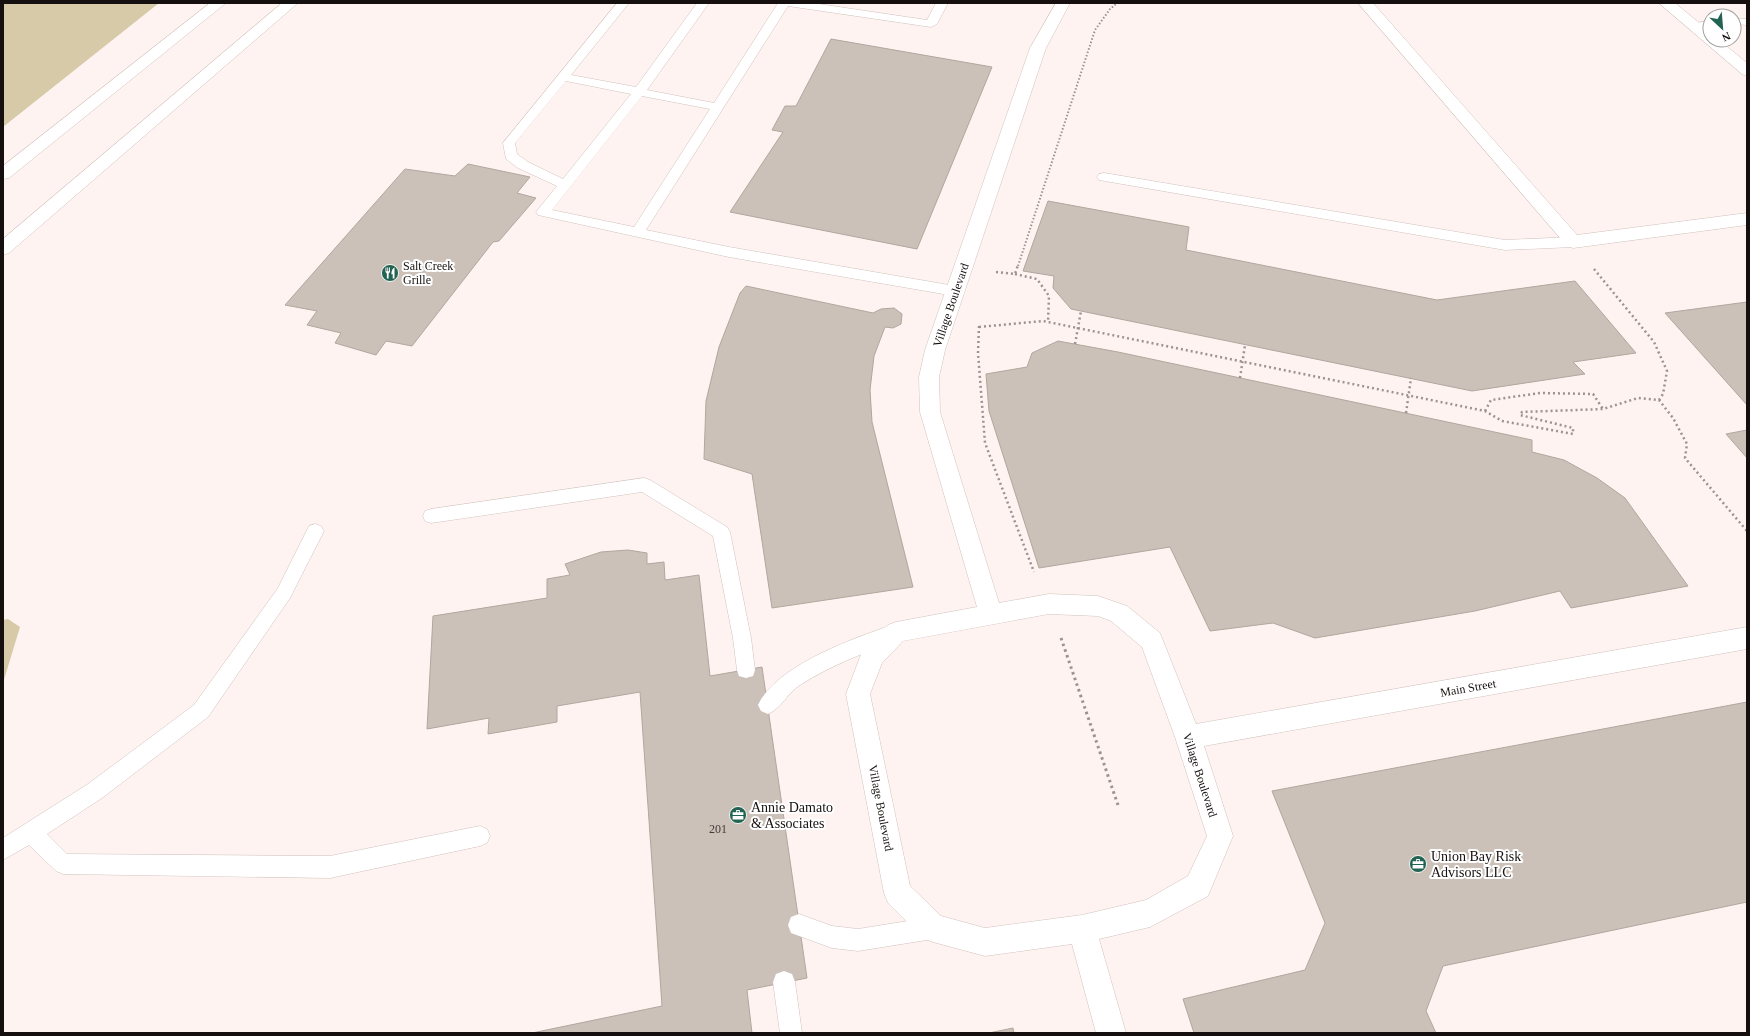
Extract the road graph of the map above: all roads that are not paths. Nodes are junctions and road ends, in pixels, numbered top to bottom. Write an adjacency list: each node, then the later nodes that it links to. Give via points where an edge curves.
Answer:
1 (219, 3): 21 (main road)
2 (291, 3): 27 (main road)
3 (623, 3): 18 (lane)
4 (703, 3): 19 (lane)
5 (784, 3): 20 (lane)
6 (789, 3): 12 (lane)
7 (863, 3): 12 (lane)
8 (942, 3): 12 (lane, via 931,24)
9 (1063, 3): 28 (main road, Village Boulevard, via 1038,48)
10 (1365, 3): 26 (main road)
11 (1666, 3): 14 (main road)
12 (857, 13)
13 (1702, 25): 14 (lane)
14 (1694, 26): 15 (main road)
15 (1702, 33)
16 (1720, 48): 17 (main road)
17 (1747, 70)
18 (564, 77): 19 (lane); 23 (lane, via 509,143 511,156 523,165)
19 (639, 92): 20 (lane); 23 (lane)
20 (718, 107): 25 (lane)
21 (3, 174)
22 (1104, 177): 26 (lane, via 1505,245)
23 (564, 185): 25 (lane, via 543,212)
24 (1747, 219): 26 (main road)
25 (638, 232): 28 (lane, via 729,252)
26 (1573, 242)
27 (3, 249)
28 (955, 291): 31 (main road, Village Boulevard, via 935,350 929,377 930,412)
29 (431, 516): 34 (lane, via 644,485 721,532)
30 (315, 531): 37 (lane, via 284,593 202,711 95,791)
31 (991, 615): 32 (main road, Village Boulevard); 36 (main road, Village Boulevard, via 1049,604 1098,606 1119,614 1152,640)
32 (896, 632): 35 (lane, via 824,661 791,680); 41 (main road, Village Boulevard, via 872,657 858,694 898,893)
33 (1747, 638): 36 (main road, Main Street)
34 (746, 670)
35 (768, 705)
36 (1188, 737): 42 (main road, Village Boulevard, via 1220,836 1198,886 1150,914)
37 (31, 832): 38 (lane, via 63,864 330,867); 39 (lane)
38 (480, 836)
39 (3, 850)
40 (799, 925): 41 (lane, via 832,937 858,940)
41 (933, 928): 42 (main road, Village Boulevard, via 985,942)
42 (1082, 929): 45 (main road)
43 (784, 982): 44 (lane)
44 (789, 1023)
45 (1111, 1033)

